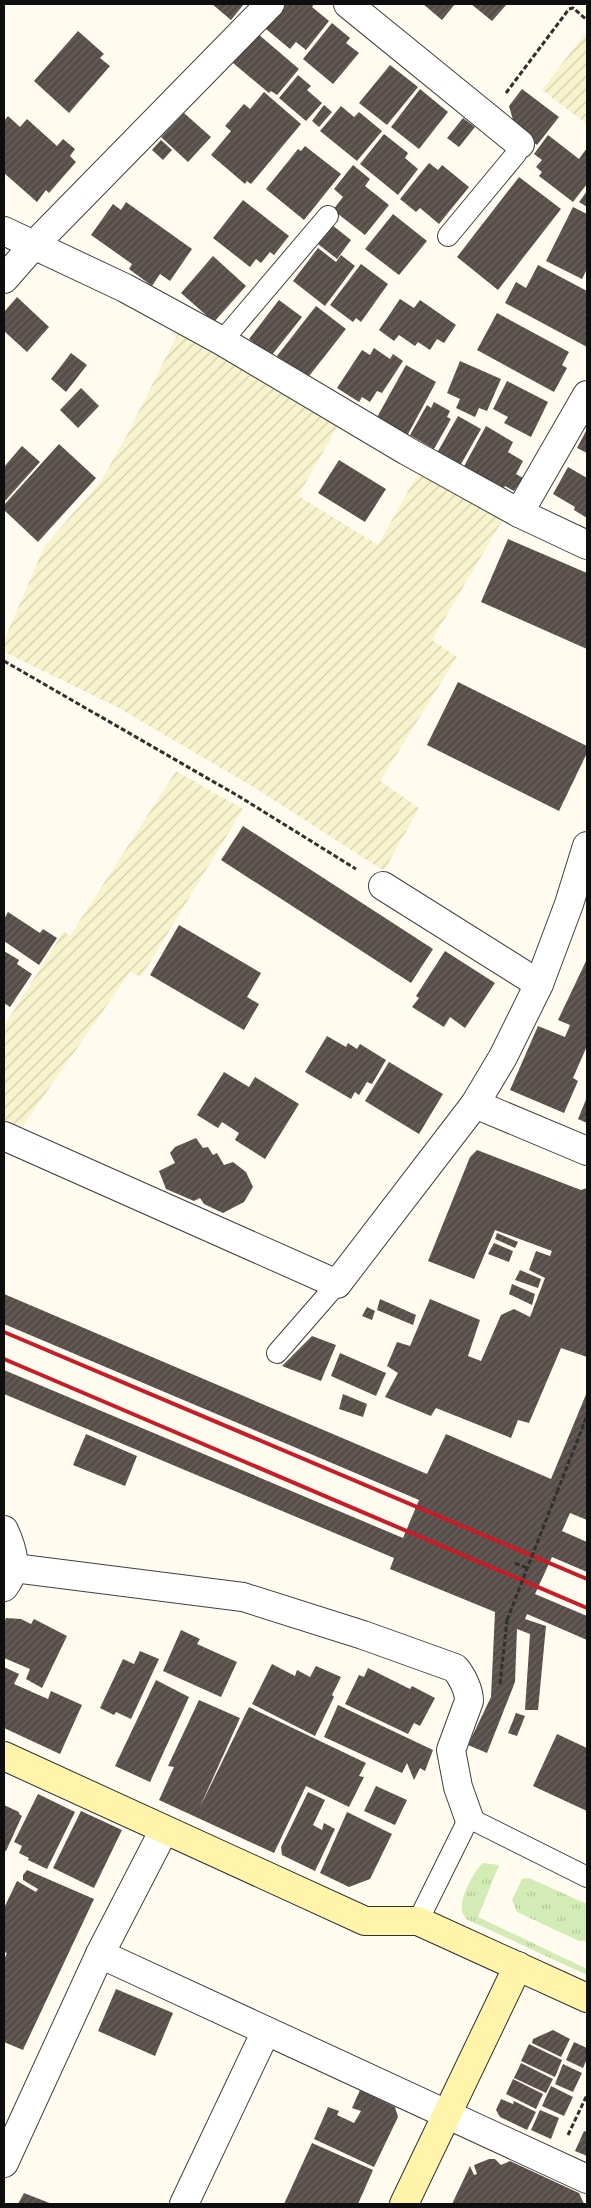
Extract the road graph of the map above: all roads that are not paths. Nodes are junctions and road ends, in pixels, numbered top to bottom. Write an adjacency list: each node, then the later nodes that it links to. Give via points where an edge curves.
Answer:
1 (270, 4): 7 (street)
2 (348, 4): 3 (street)
3 (520, 144): 6 (lane, via 516,154)
4 (328, 216): 9 (lane)
5 (4, 231): 7 (street)
6 (448, 236)
7 (33, 246): 8 (street); 9 (street, via 125,288)
8 (4, 279)
9 (222, 341): 11 (street)
10 (587, 396): 11 (street)
11 (519, 513): 12 (street)
12 (587, 545)
13 (587, 846): 15 (street)
14 (383, 886): 15 (street)
15 (539, 984): 16 (street, via 503,1057)
16 (475, 1104): 18 (street); 19 (street)
17 (4, 1136): 19 (street)
18 (587, 1151)
19 (337, 1284): 20 (lane)
20 (277, 1353)
21 (4, 1530): 22 (street, via 12,1548)
22 (9, 1577): 24 (street, via 243,1597 455,1668 470,1702 451,1750 458,1787)
23 (4, 1756): 25 (street)
24 (469, 1818): 26 (lane); 27 (lane)
25 (164, 1830): 27 (street, via 365,1921); 28 (street)
26 (587, 1877)
27 (418, 1921): 29 (street)
28 (100, 1954): 31 (street); 33 (street)
29 (518, 1966): 30 (street); 32 (street)
30 (587, 1998)
31 (266, 2031): 32 (street); 35 (street)
32 (447, 2114): 34 (street); 36 (street)
33 (4, 2163)
34 (587, 2179)
35 (184, 2204)
36 (404, 2204)

